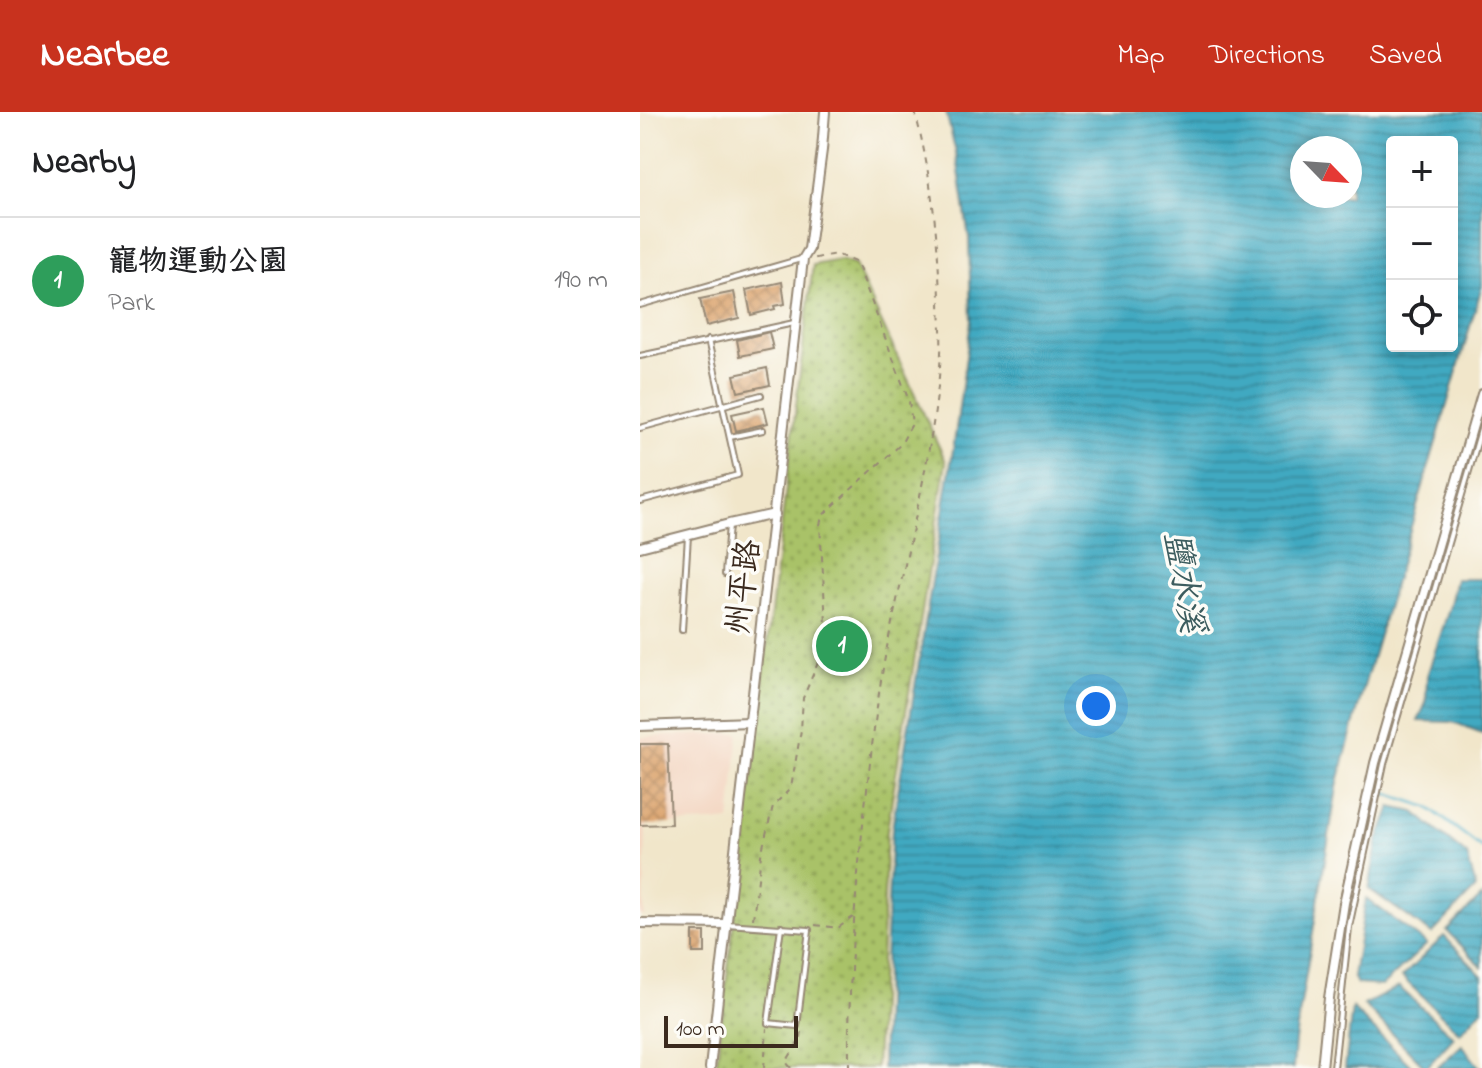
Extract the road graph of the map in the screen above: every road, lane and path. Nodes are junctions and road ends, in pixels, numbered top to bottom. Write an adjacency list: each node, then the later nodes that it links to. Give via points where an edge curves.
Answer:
1 (825, 112): 3 (street, 州平路, via 809,249)
2 (915, 112): 24 (path, via 938,245 941,350 935,407 883,673)
3 (803, 259): 4 (lane); 5 (street, 州平路); 27 (path, via 836,254 857,263 909,401 912,424 901,444 822,516 826,623 803,698 791,788 773,806 761,855)
4 (640, 305)
5 (797, 323): 6 (lane); 16 (street, 州平路)
6 (708, 340): 7 (lane); 10 (lane)
7 (640, 356)
8 (1482, 394): 34 (street, via 1375,763 1344,903)
9 (761, 395): 10 (lane)
10 (723, 406): 12 (lane); 14 (lane)
11 (1482, 426): 35 (lane, via 1384,764 1349,927)
12 (640, 428)
13 (763, 430): 14 (lane)
14 (730, 437): 15 (lane, via 738,475)
15 (640, 501)
16 (775, 514): 17 (street); 22 (street, 州平路)
17 (729, 524): 18 (street); 20 (lane)
18 (688, 535): 19 (street); 21 (lane)
19 (640, 547)
20 (725, 574)
21 (682, 630)
22 (750, 722): 23 (street); 26 (street, 州平路)
23 (640, 726)
24 (854, 916): 29 (path, via 838,928 816,925); 33 (path)
25 (640, 923): 26 (street)
26 (727, 924): 27 (lane); 31 (street, 州平路)
27 (753, 924): 28 (lane)
28 (781, 927): 29 (lane); 30 (lane)
29 (809, 930): 30 (lane, via 797,1026)
30 (768, 1023): 32 (path)
31 (710, 1068)
32 (764, 1068)
33 (849, 1068)
34 (1322, 1068)
35 (1334, 1068)

